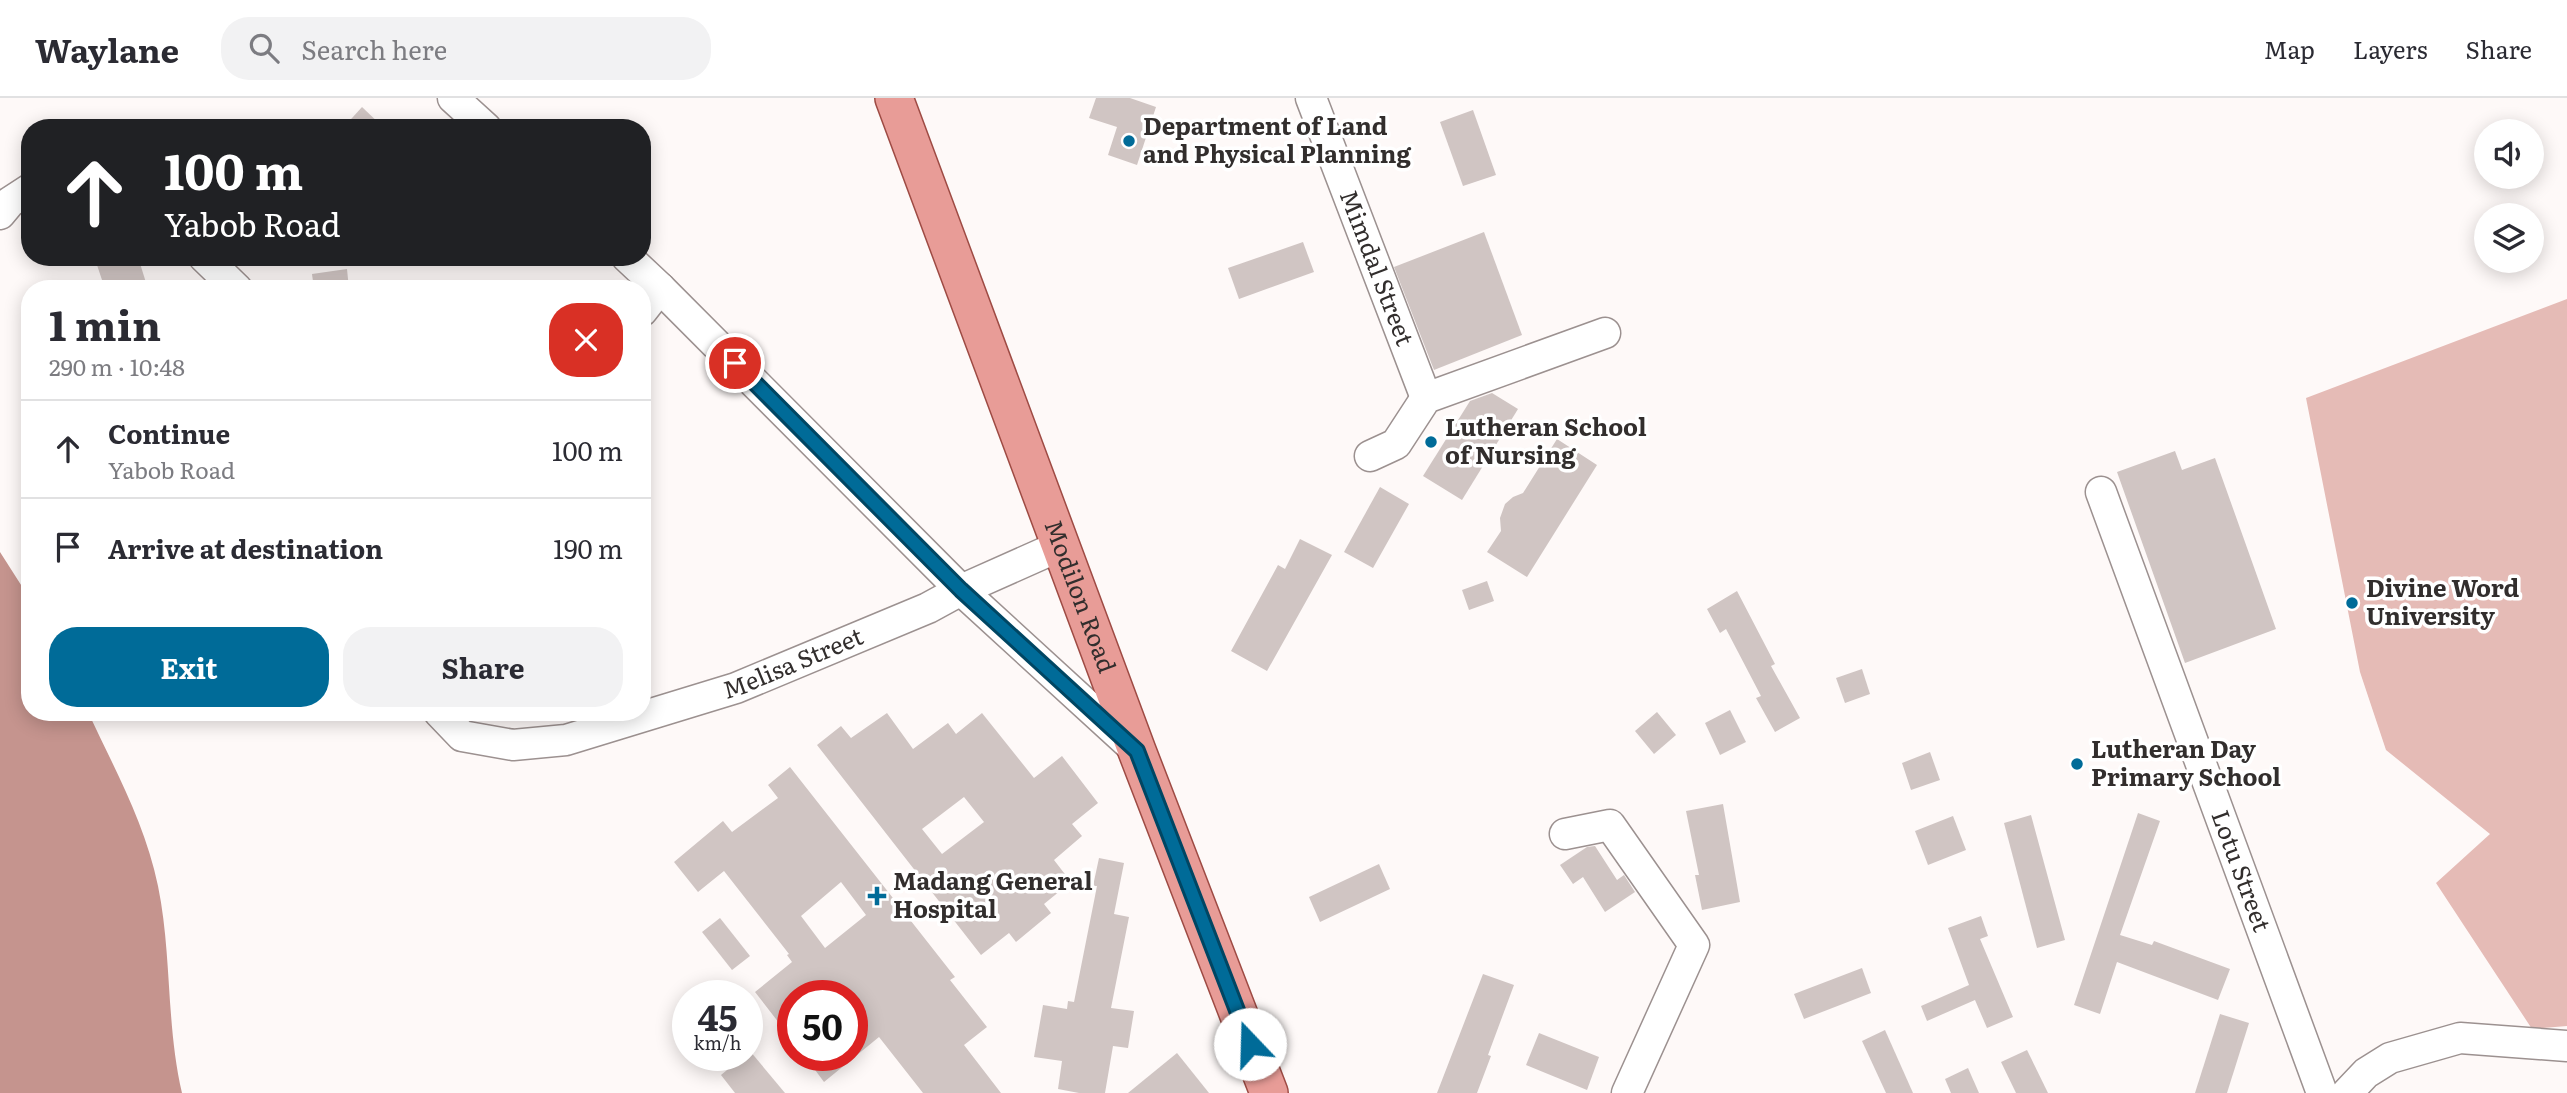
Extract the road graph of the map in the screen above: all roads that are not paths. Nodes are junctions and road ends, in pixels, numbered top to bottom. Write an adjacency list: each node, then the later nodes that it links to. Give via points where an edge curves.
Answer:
1 (453, 98): 4 (street)
2 (894, 98): 14 (main road, Modilon Road)
3 (1311, 98): 11 (street, Mimdal Street)
4 (476, 119)
5 (21, 195): 6 (street)
6 (0, 214)
7 (213, 266): 8 (street)
8 (228, 280)
9 (651, 299): 15 (street)
10 (1605, 333): 11 (street)
11 (1426, 398): 12 (street, via 1396,444)
12 (1370, 456)
13 (2101, 492): 24 (street, Lotu Street)
14 (1062, 545): 15 (street, Melisa Street); 19 (main road, Modilon Road)
15 (961, 590): 16 (street, Melisa Street, via 736,688); 19 (street)
16 (651, 714)
17 (448, 721): 18 (street, Melisa Street, via 462,736 513,745 566,740)
18 (628, 721)
19 (1137, 751): 22 (main road, Modilon Road)
20 (1565, 834): 23 (street, via 1610,825 1694,945)
21 (2567, 1046): 25 (street, via 2460,1038 2390,1058 2366,1073)
22 (1269, 1093)
23 (1627, 1093)
24 (2322, 1093)
25 (2347, 1093)

